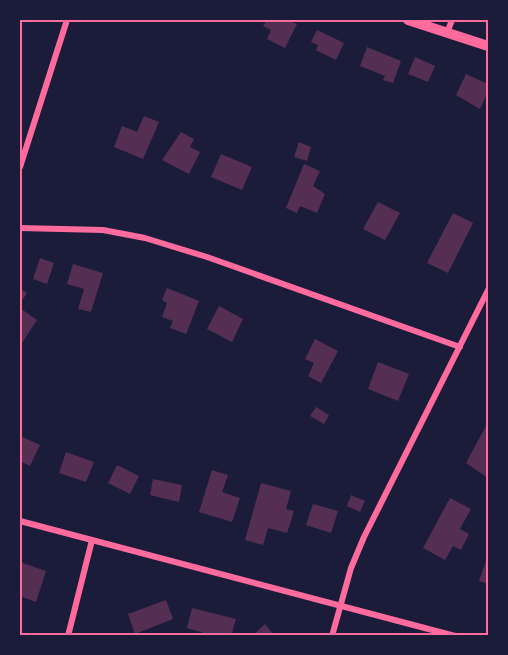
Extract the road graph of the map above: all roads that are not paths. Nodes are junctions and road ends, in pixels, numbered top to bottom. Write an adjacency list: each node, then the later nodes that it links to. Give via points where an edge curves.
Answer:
1 (67, 20): 6 (street)
2 (408, 20): 4 (main road)
3 (452, 20): 4 (street)
4 (447, 33): 5 (main road)
5 (489, 46)
6 (20, 167)
7 (20, 228): 9 (street, via 103,230 145,238 207,256)
8 (489, 290): 9 (street)
9 (460, 347): 12 (street, via 364,537)
10 (20, 521): 11 (street)
11 (92, 540): 12 (street); 13 (street)
12 (340, 606): 14 (street); 15 (street)
13 (68, 636)
14 (332, 636)
15 (455, 636)

